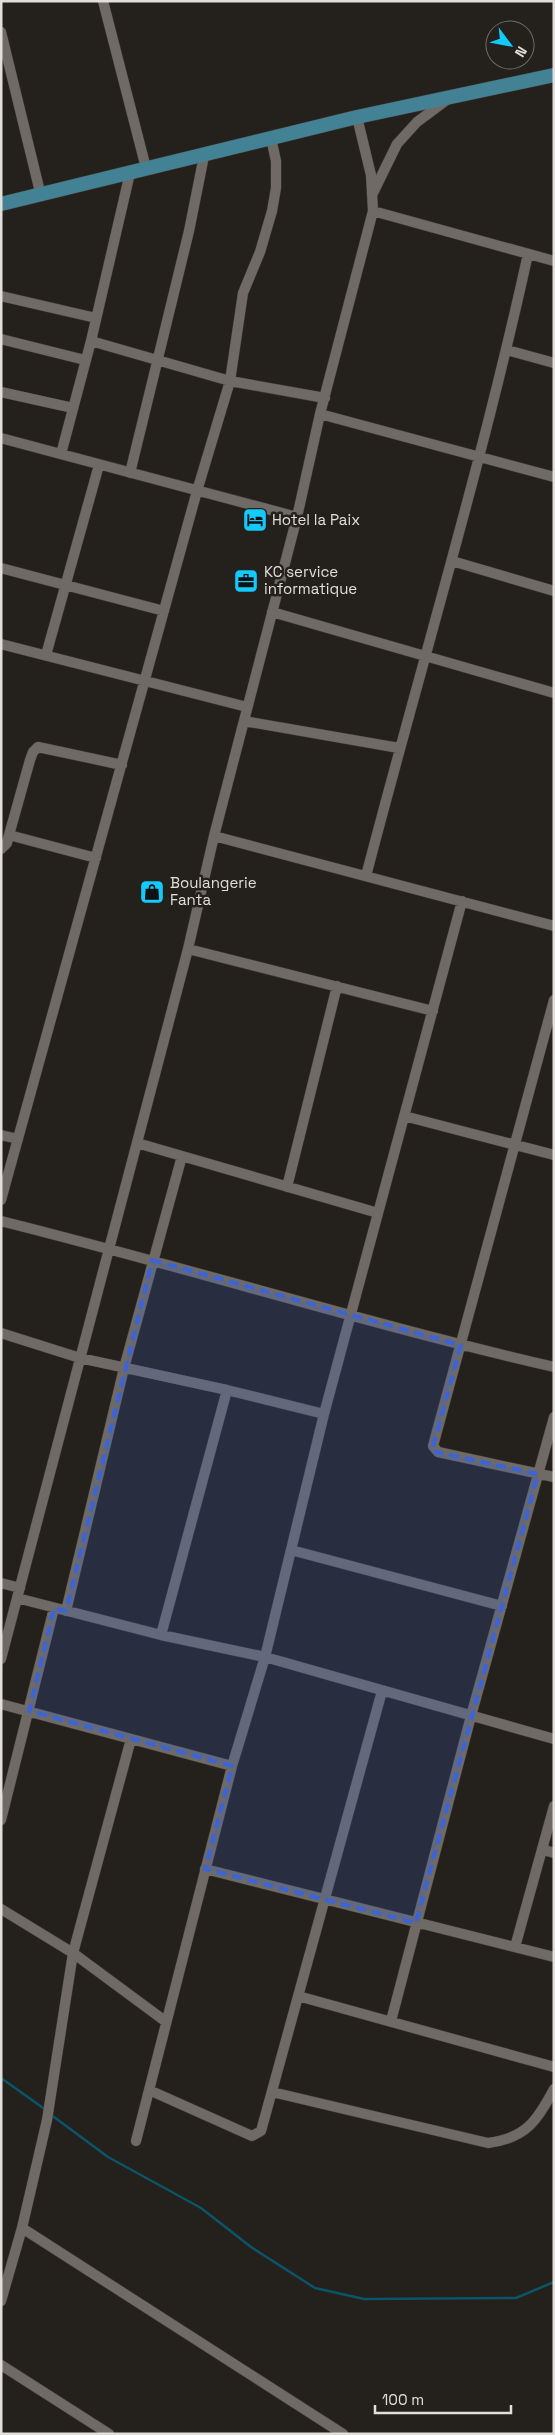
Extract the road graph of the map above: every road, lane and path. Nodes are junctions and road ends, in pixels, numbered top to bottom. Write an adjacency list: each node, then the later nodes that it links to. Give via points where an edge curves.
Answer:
1 (102, 1): 8 (street)
2 (1, 32): 11 (street)
3 (554, 75): 4 (main road)
4 (453, 96): 5 (main road); 10 (street, via 406,133 397,144)
5 (357, 117): 6 (main road); 10 (street, via 368,156)
6 (271, 138): 7 (main road); 24 (street, via 276,162 274,196 260,252 239,308)
7 (204, 156): 8 (main road); 21 (street)
8 (146, 168): 9 (main road)
9 (130, 172): 11 (main road); 17 (street)
10 (372, 194): 13 (street)
11 (41, 196): 12 (main road)
12 (1, 204)
13 (373, 211): 14 (street); 26 (street)
14 (528, 254): 15 (street); 20 (street)
15 (554, 261)
16 (1, 296): 17 (street)
17 (96, 318): 19 (street)
18 (1, 340): 22 (street)
19 (90, 340): 21 (street); 22 (street)
20 (507, 350): 23 (street); 31 (street)
21 (159, 359): 24 (street); 33 (street)
22 (85, 360): 27 (street)
23 (554, 363)
24 (230, 381): 26 (street); 35 (street)
25 (1, 392): 27 (street)
26 (325, 398): 28 (street)
27 (73, 408): 30 (street)
28 (320, 414): 31 (street); 36 (street)
29 (1, 438): 30 (street)
30 (61, 454): 32 (street)
31 (478, 457): 34 (street); 37 (street)
32 (100, 465): 33 (street); 39 (street)
33 (130, 473): 35 (street)
34 (554, 477)
35 (197, 491): 36 (street); 41 (street)
36 (297, 517): 42 (street)
37 (452, 561): 40 (street); 45 (street)
38 (1, 568): 39 (street)
39 (66, 585): 41 (street); 44 (street)
40 (554, 591)
41 (164, 611): 46 (street)
42 (272, 612): 45 (street); 48 (street)
43 (1, 644): 44 (street)
44 (46, 655): 46 (street)
45 (425, 656): 47 (street); 50 (street)
46 (145, 681): 48 (street); 51 (street)
47 (554, 693)
48 (247, 706): 49 (street)
49 (244, 721): 50 (street); 53 (street)
50 (399, 748): 56 (street)
51 (122, 765): 52 (street, via 38,747 30,760); 55 (street)
52 (9, 834): 54 (street); 55 (street)
53 (214, 836): 56 (street); 59 (street)
54 (1, 849)
55 (96, 858): 65 (street)
56 (366, 876): 57 (street)
57 (462, 901): 58 (street); 62 (street)
58 (554, 926)
59 (188, 949): 60 (street); 66 (street)
60 (337, 986): 62 (street); 70 (street)
61 (554, 1000): 67 (street)
62 (433, 1010): 63 (street)
63 (404, 1116): 67 (street); 72 (street)
64 (1, 1135): 65 (street)
65 (18, 1139): 71 (street)
66 (137, 1143): 69 (street); 74 (street)
67 (515, 1144): 68 (street); 78 (street)
68 (554, 1155)
69 (182, 1156): 70 (street); 75 (street)
70 (287, 1187): 72 (street)
71 (1, 1200)
72 (378, 1213): 76 (street)
73 (1, 1221): 74 (street)
74 (109, 1248): 75 (street); 79 (street)
75 (152, 1260): 76 (street); 81 (street)
76 (350, 1315): 78 (street); 83 (street)
77 (1, 1333): 79 (street)
78 (461, 1345): 80 (street); 85 (street, via 433,1446 438,1452)
79 (80, 1358): 81 (street); 89 (street)
80 (554, 1366)
81 (124, 1368): 82 (street); 92 (street)
82 (227, 1390): 83 (street); 93 (street)
83 (324, 1414): 87 (street)
84 (554, 1417): 85 (street)
85 (538, 1474): 86 (street); 90 (street)
86 (554, 1477)
87 (291, 1550): 90 (street); 94 (street)
88 (1, 1583): 89 (street)
89 (18, 1593): 91 (street); 95 (street)
90 (502, 1606): 99 (street)
91 (54, 1608): 92 (street); 98 (street)
92 (66, 1611): 93 (street)
93 (161, 1635): 94 (street)
94 (265, 1658): 96 (street); 102 (street)
95 (1, 1659)
96 (382, 1691): 99 (street); 108 (street)
97 (1, 1704): 98 (street)
98 (29, 1711): 100 (street); 104 (street)
99 (471, 1716): 101 (street); 110 (street)
100 (131, 1739): 102 (street); 112 (street)
101 (554, 1739)
102 (232, 1766): 107 (street)
103 (554, 1806): 105 (street)
104 (1, 1820)
105 (542, 1849): 106 (street); 111 (street)
106 (554, 1853)
107 (205, 1869): 108 (street); 115 (street)
108 (325, 1900): 110 (street); 114 (street)
109 (1, 1909): 112 (street)
110 (416, 1923): 111 (street); 116 (street)
111 (515, 1947): 113 (street)
112 (73, 1953): 115 (street); 122 (street, via 47,2120)
113 (554, 1957)
114 (298, 1996): 116 (street); 120 (street)
115 (165, 2021): 119 (street)
116 (391, 2021): 117 (street)
117 (554, 2066)
118 (554, 2089): 120 (street, via 522,2134 506,2141 488,2143)
119 (149, 2090): 120 (street, via 252,2136 261,2131); 121 (street)
120 (272, 2092)
121 (136, 2140)
122 (22, 2228): 123 (street); 126 (street)
123 (1, 2301)
124 (1, 2365): 125 (street)
125 (109, 2434)
126 (343, 2434)

